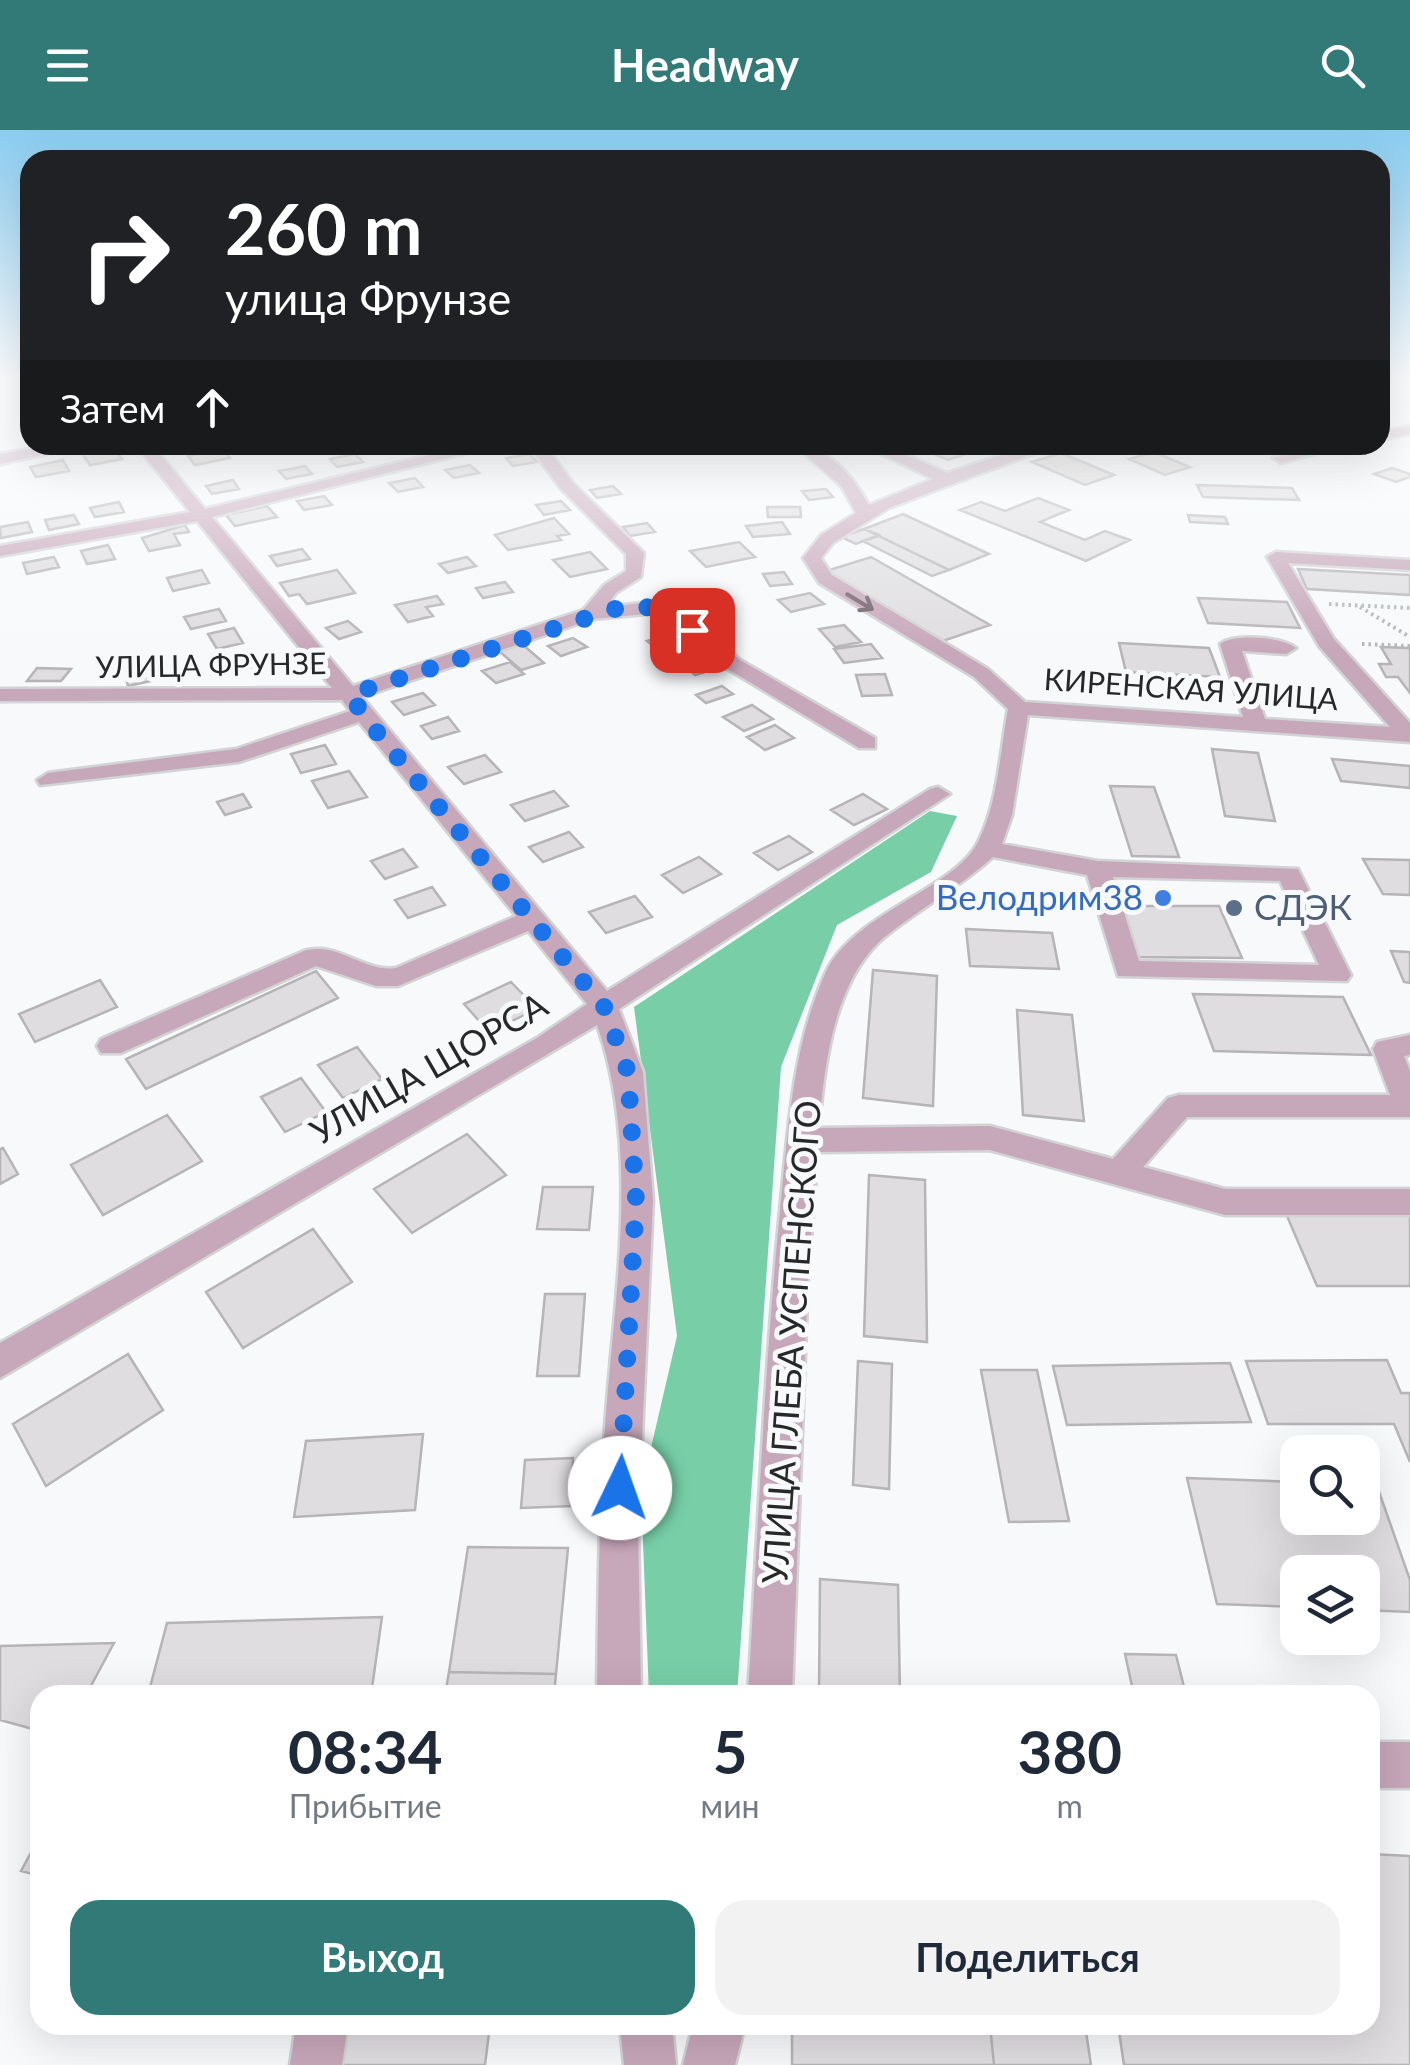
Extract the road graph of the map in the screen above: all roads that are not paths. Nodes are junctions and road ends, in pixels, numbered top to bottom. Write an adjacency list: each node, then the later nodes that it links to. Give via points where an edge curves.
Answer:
1 (165, 472): 9 (street)
2 (378, 472): 9 (street)
3 (557, 472): 12 (street, via 635,553 636,573 610,589)
4 (838, 472): 8 (street)
5 (932, 472): 7 (street)
6 (971, 472): 7 (street)
7 (949, 480): 8 (street)
8 (864, 515): 16 (street, КИРЕНСКАЯ УЛИЦА, one-way to 16, via 830,533 812,558 825,578 982,674)
9 (198, 516): 10 (street); 15 (street)
10 (0, 551)
11 (1410, 565): 18 (street, via 1276,558 1326,642)
12 (590, 614): 15 (street, УЛИЦА ФРУНЗЕ); 19 (street, via 659,607 732,664)
13 (1286, 648): 17 (street, via 1230,644)
14 (0, 695): 15 (street, УЛИЦА ФРУНЗЕ)
15 (356, 704): 20 (street, УЛИЦА ФРУНЗЕ, via 239,754); 24 (street)
16 (1019, 708): 17 (street, КИРЕНСКАЯ УЛИЦА); 22 (street)
17 (1256, 725): 18 (street, КИРЕНСКАЯ УЛИЦА)
18 (1409, 735)
19 (867, 743)
20 (48, 780)
21 (938, 794): 25 (street, УЛИЦА ЩОРСА, via 717,930)
22 (988, 849): 23 (street); 29 (street, УЛИЦА ГЛЕБА УСПЕНСКОГО, via 874,930 838,974 808,1084)
23 (1098, 869): 23 (street, via 1128,970 1337,976 1289,874)
24 (530, 920): 25 (street); 27 (street, via 391,979 314,957)
25 (605, 1008): 32 (street, УЛИЦА ЩОРСА); 33 (street, via 628,1072 636,1200 618,1524)
26 (1410, 1045): 28 (street, via 1388,1049)
27 (112, 1046)
28 (1410, 1106): 30 (street, via 1180,1106)
29 (803, 1140): 30 (street, via 990,1138); 34 (street, УЛИЦА ГЛЕБА УСПЕНСКОГО)
30 (1120, 1173): 31 (street, via 1224,1202)
31 (1410, 1202)
32 (0, 1362)
33 (619, 1685)
34 (771, 1685)
35 (1380, 1765): 36 (street)
36 (1410, 1765)
37 (320, 2035): 40 (street)
38 (647, 2035): 41 (street)
39 (716, 2035): 42 (street)
40 (316, 2065)
41 (650, 2065)
42 (709, 2065)

